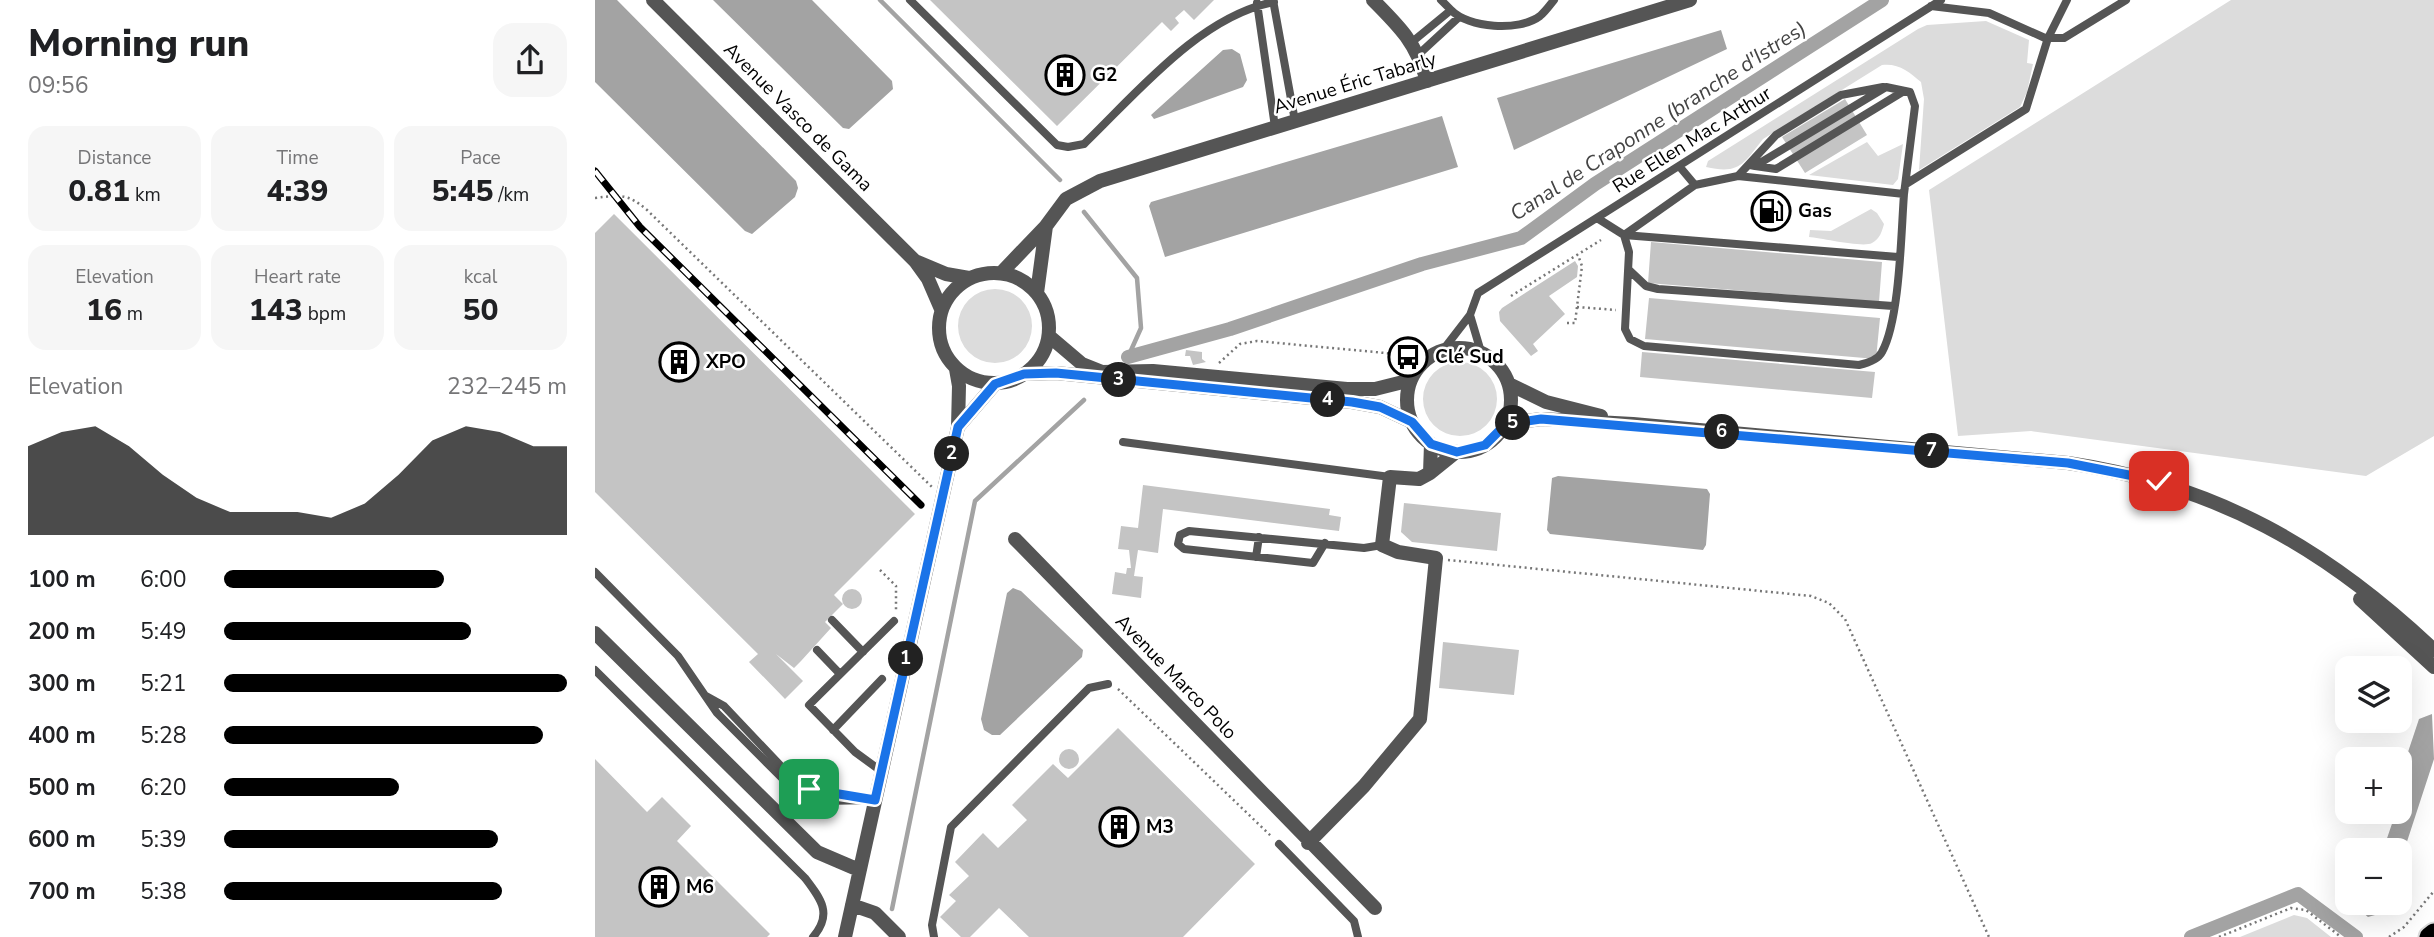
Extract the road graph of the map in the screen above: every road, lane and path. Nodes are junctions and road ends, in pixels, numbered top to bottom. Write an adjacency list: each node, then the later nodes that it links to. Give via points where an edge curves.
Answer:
1 (653, 0): 35 (street, Avenue Vasco de Gama)
2 (910, 0): 11 (lane, via 1057,145 1068,148 1084,144 1198,38)
3 (1373, 0): 16 (street)
4 (1441, 0): 13 (lane)
5 (1555, 0): 14 (lane, via 1538,18 1515,24 1471,23)
6 (1690, 0): 17 (street, Avenue Éric Tabarly)
7 (1941, 0): 12 (lane, Rue Ellen Mac Arthur)
8 (2067, 0): 15 (lane)
9 (2126, 0): 15 (lane, via 2064,38)
10 (1274, 1): 11 (lane); 20 (lane)
11 (1257, 3): 21 (lane)
12 (1931, 6): 15 (lane, via 1989,13); 23 (lane, Rue Ellen Mac Arthur)
13 (1451, 10): 14 (lane); 16 (lane)
14 (1458, 18): 16 (lane)
15 (2048, 38): 25 (lane, via 2026,109)
16 (1415, 48): 17 (street)
17 (1427, 82): 20 (street, Avenue Éric Tabarly)
18 (1886, 87): 19 (lane); 22 (lane); 22 (lane, via 1841,94 1776,135)
19 (1905, 91): 22 (lane, via 1776,169); 25 (lane, via 1910,92 1915,106)
20 (1295, 121): 21 (street, Avenue Éric Tabarly)
21 (1275, 127): 30 (street, Avenue Éric Tabarly, via 1100,181 1066,199)
22 (1753, 165): 24 (lane)
23 (1679, 166): 26 (lane); 29 (lane, Rue Ellen Mac Arthur)
24 (1738, 176): 26 (lane); 27 (lane)
25 (1906, 184): 27 (lane)
26 (1695, 185): 31 (lane)
27 (1904, 194): 34 (lane)
28 (595, 198): 66 (path, via 632,197)
29 (1597, 218): 31 (lane); 45 (lane, Rue Ellen Mac Arthur, via 1478,293)
30 (1045, 226): 37 (street, Avenue Éric Tabarly); 39 (street)
31 (1625, 234): 34 (lane); 36 (lane)
32 (1601, 240): 33 (path)
33 (1578, 255): 40 (path); 42 (path, via 1582,266)
34 (1898, 257): 41 (lane)
35 (915, 261): 38 (street); 43 (street)
36 (1629, 270): 41 (lane, via 1646,286 1658,289); 44 (lane)
37 (1001, 273): 38 (street); 39 (street)
38 (969, 278): 43 (street, via 957,286)
39 (1037, 293): 47 (street, via 1045,306)
40 (1511, 296)
41 (1893, 306): 44 (lane, via 1882,353 1859,365 1644,346 1630,339 1625,329)
42 (1577, 307): 44 (path); 46 (path, via 1576,323)
43 (941, 309): 51 (street, via 940,341)
44 (1626, 311)
45 (1470, 314): 48 (lane, Rue Ellen Mac Arthur); 49 (lane)
46 (1567, 323)
47 (1049, 336): 52 (street, via 1045,351); 53 (street, via 1082,364 1102,372)
48 (1443, 350): 49 (street); 50 (street)
49 (1481, 352): 56 (street, via 1494,360)
50 (1424, 361): 53 (path, via 1396,354 1257,341 1240,344); 54 (street)
51 (955, 369): 55 (street); 60 (street, via 960,386)
52 (1024, 374): 55 (street); 57 (street, via 1056,373 1352,402 1380,407)
53 (1205, 376): 54 (street, via 1347,389 1375,389)
54 (1411, 380): 57 (street, via 1407,394)
55 (995, 384): 60 (street)
56 (1509, 384): 58 (street, via 1512,398); 59 (street, via 1546,402)
57 (1412, 422): 62 (street)
58 (1506, 424): 59 (street, via 1541,419); 63 (street, via 1485,445)
59 (1633, 424): 72 (street, via 2115,470 2198,493 2281,533)
60 (958, 427): 66 (street)
61 (1123, 442): 65 (lane)
62 (1431, 444): 63 (street); 64 (street)
63 (1457, 452): 64 (street)
64 (1430, 473): 65 (street, via 1419,479)
65 (1390, 477): 70 (street)
66 (942, 498): 88 (street)
67 (1259, 537): 69 (lane); 71 (lane); 71 (lane, via 1189,530 1180,535 1178,544 1184,550)
68 (1015, 539): 90 (street, Avenue Marco Polo)
69 (1325, 543): 70 (lane, via 1364,548); 71 (lane, via 1313,563)
70 (1382, 545): 90 (street, via 1436,558 1420,719)
71 (1256, 557)
72 (2320, 559): 80 (street); 82 (street)
73 (1454, 561): 102 (path, via 1811,596 1829,603 1845,619 1872,672)
74 (880, 570): 77 (path, via 896,586)
75 (595, 572): 89 (lane, via 678,656 717,713 793,789 823,802)
76 (832, 620): 81 (lane)
77 (894, 621): 81 (lane)
78 (595, 633): 92 (street, via 817,852)
79 (817, 650): 84 (lane)
80 (2434, 650)
81 (863, 652): 84 (lane)
82 (2434, 667)
83 (595, 670): 97 (lane, via 805,878 825,909 824,921)
84 (840, 674): 87 (lane, via 809,705)
85 (882, 679): 87 (lane)
86 (1108, 684): 91 (path, via 1124,692); 100 (lane, via 1089,688 951,827 932,925)
87 (833, 730): 88 (lane)
88 (881, 771): 89 (street)
89 (875, 800): 92 (street)
90 (1308, 843): 95 (street, Avenue Marco Polo)
91 (1279, 844): 101 (lane, via 1354,921)
92 (859, 870): 94 (street)
93 (2434, 891): 105 (path)
94 (852, 905): 98 (street); 99 (street, via 875,913)
95 (1375, 908)
96 (2434, 933): 106 (highway)
97 (813, 937)
98 (845, 937)
99 (899, 937)
100 (934, 937)
101 (1358, 937)
102 (1989, 937)
103 (2219, 937): 104 (path, via 2291,908 2306,910)
104 (2341, 937)
105 (2389, 937)
106 (2429, 937)

